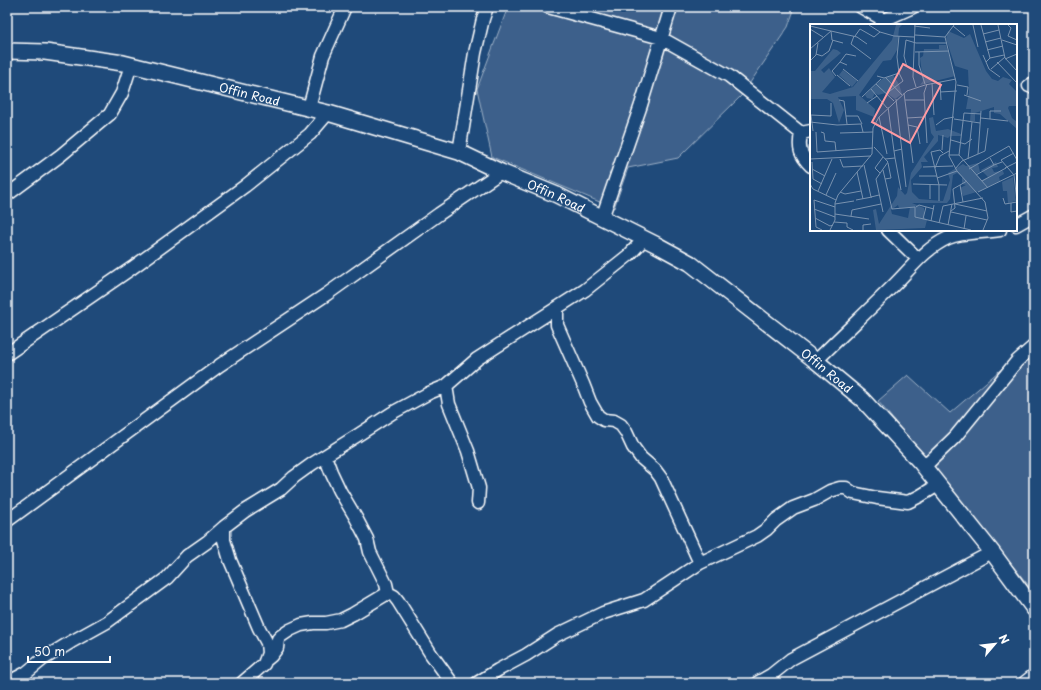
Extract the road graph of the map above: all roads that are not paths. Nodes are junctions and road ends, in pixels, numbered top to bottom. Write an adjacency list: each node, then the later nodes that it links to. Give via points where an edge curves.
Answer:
1 (345, 7): 11 (street, via 322,56)
2 (488, 7): 14 (street, via 475,53)
3 (548, 7): 8 (street)
4 (671, 7): 8 (street)
5 (861, 7): 7 (street)
6 (913, 7): 7 (street)
7 (882, 23)
8 (661, 38): 13 (street, via 729,76); 19 (street)
9 (7, 51): 10 (street, Offin Road, via 45,52)
10 (131, 65): 11 (street, Offin Road); 17 (street, via 122,92 110,114)
11 (308, 108): 12 (street, Offin Road)
12 (328, 113): 14 (street, Offin Road); 27 (street, via 310,134 245,186)
13 (806, 132): 15 (street, via 799,142 800,151)
14 (459, 152): 16 (street, Offin Road)
15 (810, 165)
16 (501, 172): 19 (street, Offin Road, via 557,195); 34 (street, via 220,365)
17 (7, 195)
18 (1034, 215): 20 (street)
19 (602, 218): 23 (street, Offin Road)
20 (1017, 224)
21 (889, 231): 24 (street)
22 (993, 231): 24 (street, via 959,234 948,238 937,243)
23 (644, 239): 25 (street, via 629,255 585,290); 28 (street, Offin Road, via 690,263)
24 (918, 259): 28 (street)
25 (557, 308): 29 (street, via 477,359); 37 (street, via 557,325 595,411 604,420 621,425 641,458 661,478)
26 (1034, 346): 31 (street, via 1017,361 955,437)
27 (7, 354)
28 (816, 361): 31 (street, Offin Road, via 863,400)
29 (446, 386): 30 (street, via 392,412); 33 (street, via 449,404 468,450 479,488)
30 (325, 456): 35 (street, via 294,477 282,489); 38 (street, via 340,491 367,539)
31 (924, 467): 32 (street, Offin Road)
32 (938, 485): 36 (street, Offin Road); 37 (street, via 908,502 853,493 846,488 830,491 793,508 757,536)
33 (478, 503)
34 (7, 521)
35 (224, 527): 40 (street, via 224,540 230,560 267,643 268,653); 42 (street, via 187,556 167,578 107,622 43,659)
36 (992, 552): 39 (street, Offin Road); 46 (street, via 791,660)
37 (700, 563): 45 (street, via 644,600 603,613 557,635)
38 (388, 593): 40 (street, via 341,620 301,625 290,630 280,636 277,648); 44 (street, via 398,601)
39 (1034, 609)
40 (264, 662): 43 (street)
41 (1034, 675): 47 (street)
42 (8, 683)
43 (242, 683)
44 (452, 683)
45 (477, 683)
46 (757, 683)
47 (1024, 683)

